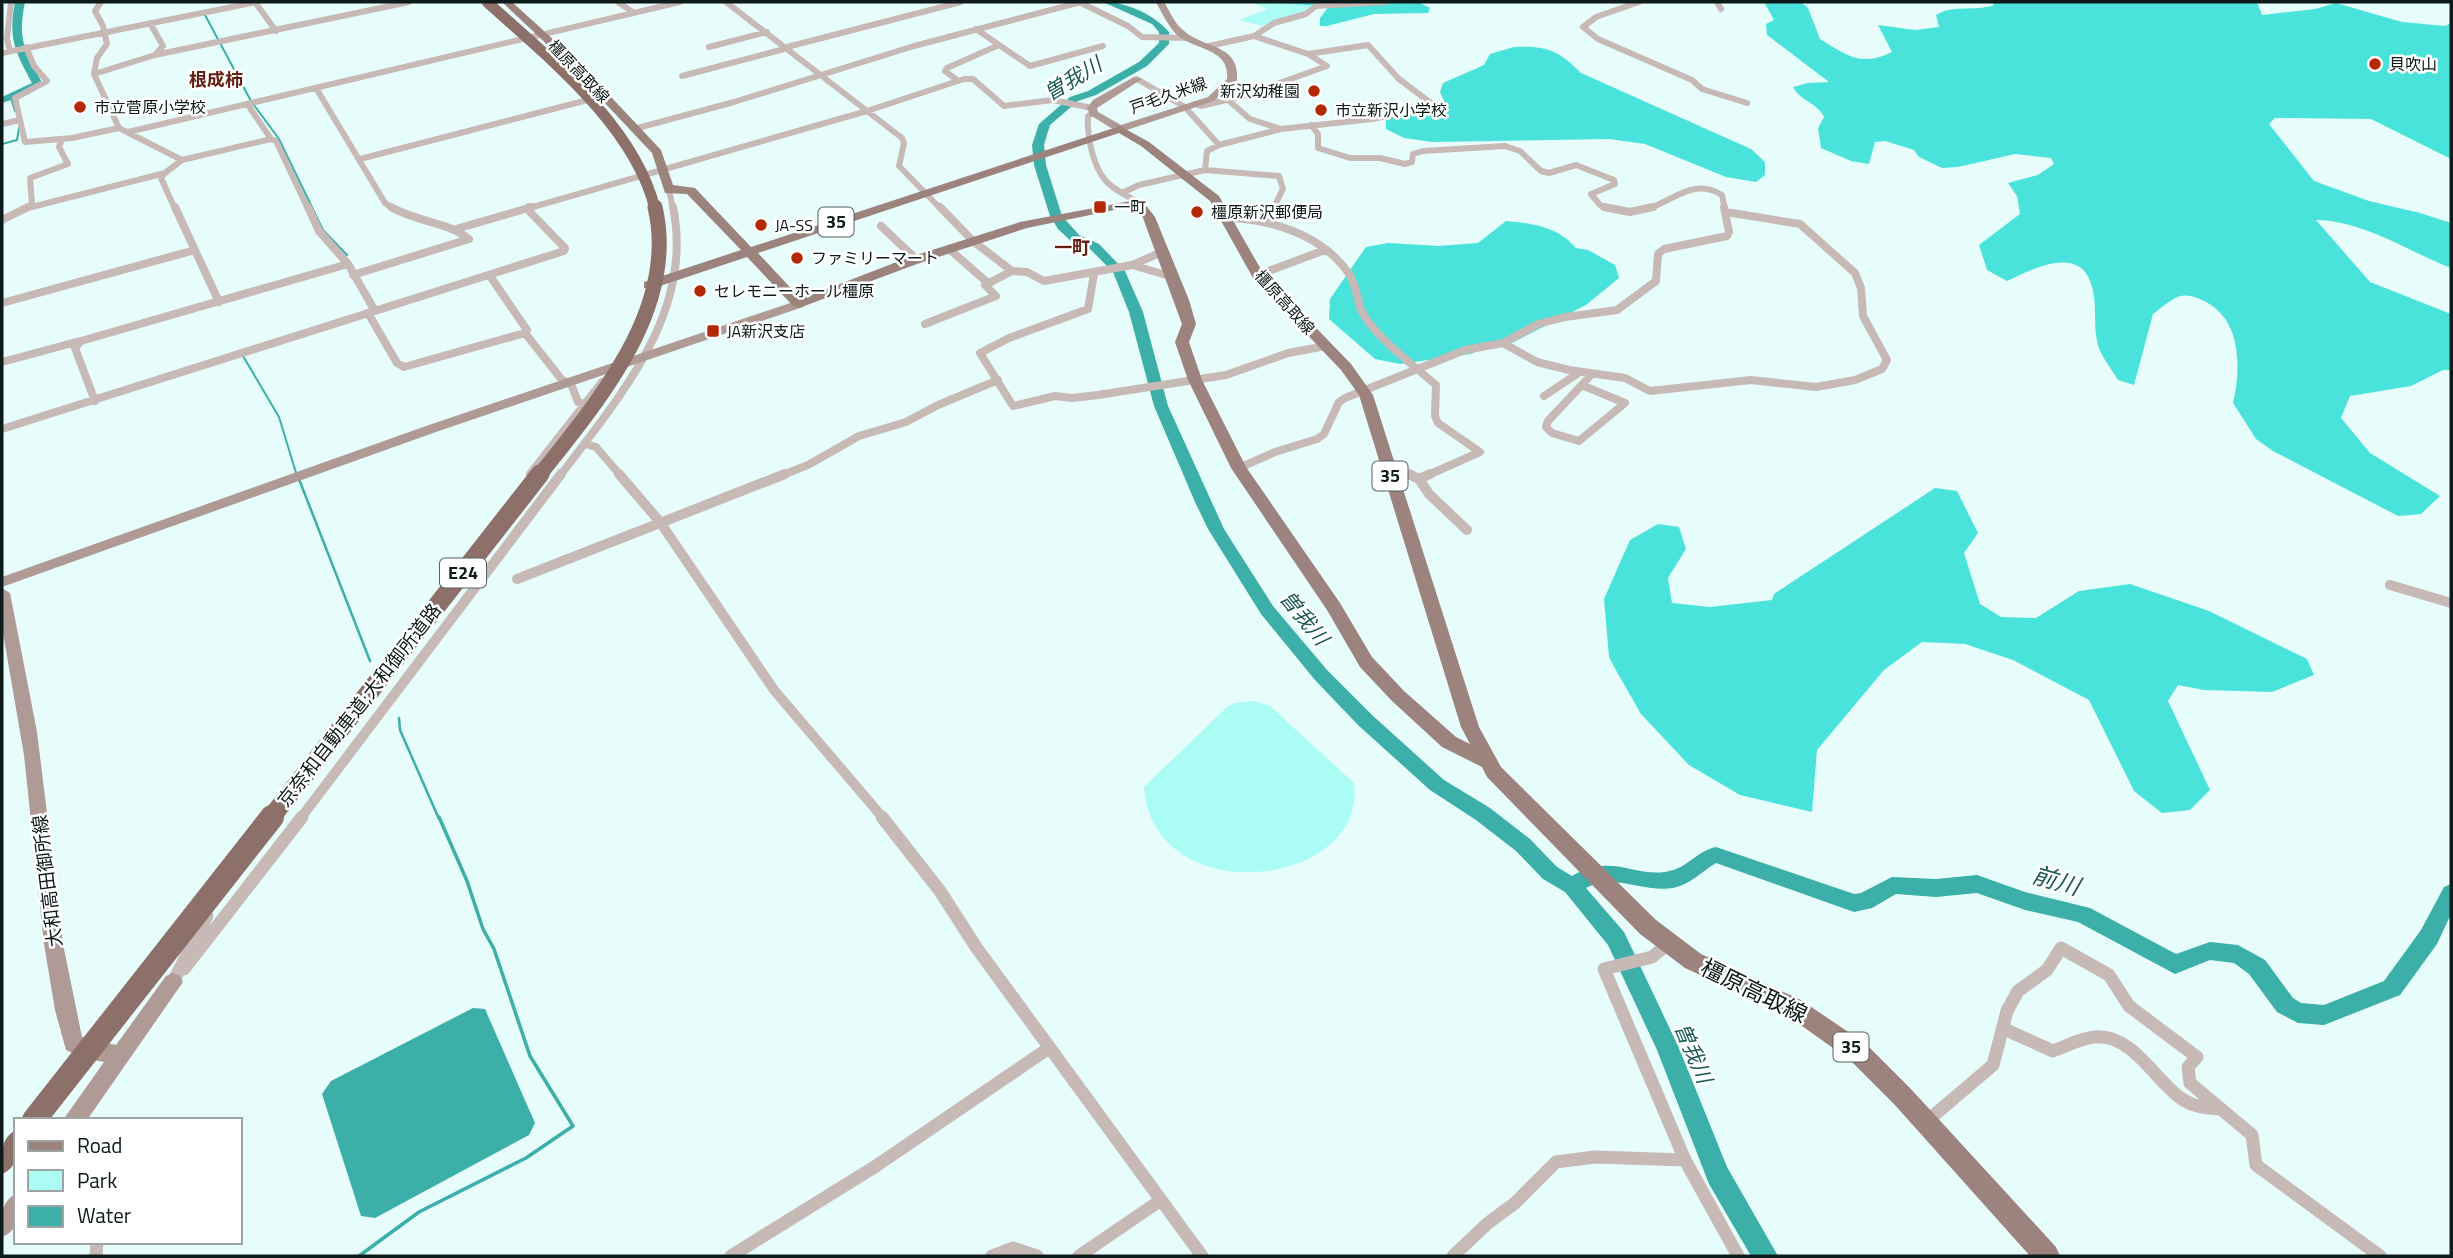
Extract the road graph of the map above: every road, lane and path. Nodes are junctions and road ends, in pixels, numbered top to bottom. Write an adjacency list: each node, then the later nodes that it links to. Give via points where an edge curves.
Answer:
1 (11, 2): 33 (street)
2 (101, 2): 22 (street, via 94,11)
3 (409, 2): 21 (street)
4 (487, 2): 145 (highway, 京奈和自動車道;大和御所道路 / E24, bridge, via 597,112 642,172 658,219 660,244 651,298 640,326 582,421)
5 (507, 2): 24 (main road, 橿原高取線)
6 (618, 2): 18 (street)
7 (680, 2): 18 (street)
8 (744, 2): 16 (street)
9 (961, 2): 32 (street)
10 (1080, 2): 20 (street); 26 (street, via 1142,37)
11 (1160, 2): 26 (main road, 戸毛久米線)
12 (1387, 2): 25 (street, via 1316,6)
13 (1639, 2): 45 (street, via 1596,17 1583,27 1598,39 1692,80 1702,89)
14 (1717, 2): 17 (street)
15 (256, 3): 19 (street); 21 (street)
16 (728, 4): 23 (street)
17 (1721, 9)
18 (634, 13): 24 (street)
19 (150, 23): 22 (street); 36 (street, via 163,46)
20 (976, 29): 27 (street); 38 (street)
21 (276, 31): 36 (street)
22 (107, 32): 30 (street); 37 (street, via 108,45 93,66)
23 (767, 32): 31 (street); 32 (street)
24 (542, 34): 42 (street); 43 (main road, 橿原高取線)
25 (1254, 36): 29 (street); 35 (street)
26 (1188, 38): 29 (main road, 戸毛久米線)
27 (999, 44): 28 (street, via 1030,66); 41 (street, via 947,68)
28 (1103, 46)
29 (1209, 46): 47 (main road, 戸毛久米線, via 1228,59 1234,73 1221,92)
30 (26, 47): 33 (street); 51 (street, via 47,81 15,98)
31 (709, 47)
32 (787, 47): 38 (street); 39 (street)
33 (10, 51): 34 (street)
34 (2, 53)
35 (1308, 54): 44 (street, via 1327,66); 53 (street, via 1368,45 1399,79 1436,107)
36 (155, 55): 37 (street)
37 (93, 74): 54 (street)
38 (823, 75): 50 (street); 55 (street)
39 (682, 76)
40 (1137, 79): 48 (street); 49 (main road, via 1096,102)
41 (957, 80): 49 (street, via 973,79 1004,106 1055,101); 50 (street)
42 (316, 88): 46 (street); 64 (street)
43 (603, 96): 55 (main road, 橿原高取線); 64 (street)
44 (1228, 100): 47 (street); 57 (street, via 1250,118)
45 (1747, 103)
46 (251, 104): 58 (street); 59 (street)
47 (1195, 104): 48 (main road, 戸毛久米線)
48 (1183, 108): 56 (main road, 戸毛久米線); 63 (street)
49 (1092, 110): 56 (main road); 60 (street, via 1086,124)
50 (867, 111): 66 (street, via 831,125); 73 (street, via 902,138 899,166)
51 (20, 120): 52 (street); 61 (street, via 25,142)
52 (2, 124)
53 (1311, 125): 57 (street); 77 (street, via 1318,134 1318,148 1350,159 1380,158 1405,164 1423,151 1505,146 1520,151 1541,171 1576,165 1614,180 1615,184 1591,194 1602,208 1646,210 1685,190 1705,187 1722,195)
54 (119, 128): 58 (street); 61 (street)
55 (634, 129): 62 (main road, 橿原高取線)
56 (1120, 129): 60 (main road, 35); 70 (main road, 橿原高取線 / 35)
57 (1281, 129): 63 (street)
58 (128, 132): 65 (street)
59 (271, 139): 65 (street); 90 (street, via 276,141 319,231)
60 (1091, 139): 72 (street, via 1105,179); 73 (main road, 35)
61 (61, 142): 75 (street, via 68,164 30,178)
62 (648, 143): 66 (main road, 橿原高取線, via 658,153); 69 (main road, via 654,155)
63 (1219, 145): 67 (street, via 1207,151)
64 (360, 159): 82 (street, via 385,202 404,215)
65 (182, 160): 68 (street)
66 (660, 170): 69 (street); 71 (main road, 橿原高取線)
67 (1205, 170): 70 (street); 80 (street, via 1279,176 1283,189)
68 (165, 173): 75 (street); 85 (street, via 161,178)
69 (648, 173): 76 (street); 100 (street, via 644,183 653,234)
70 (1184, 174): 72 (street); 78 (main road, 橿原高取線 / 35, via 1215,200)
71 (669, 190): 87 (main road, via 691,191); 97 (street, via 678,237)
72 (1124, 192): 74 (street)
73 (923, 193): 83 (street); 87 (main road, 35)
74 (1137, 202): 83 (main road, via 1048,219); 88 (main road, 橿原高取線 / 35, via 1149,217)
75 (32, 205): 79 (street)
76 (529, 206): 82 (street); 96 (street, via 564,251)
77 (1726, 212): 108 (street, via 1727,236 1664,249 1658,254 1656,281 1623,307 1550,320); 115 (street, via 1800,224 1855,273 1861,283 1864,319 1887,360 1882,369 1869,377 1816,387 1751,380 1658,391 1625,378)
78 (1227, 218): 80 (street); 95 (main road, 橿原高取線 / 35)
79 (2, 220)
80 (1266, 222): 86 (street)
81 (881, 226): 89 (street)
82 (456, 229): 94 (street, via 469,239)
83 (973, 241): 84 (main road); 92 (street)
84 (949, 249): 89 (main road); 99 (street)
85 (195, 250): 101 (street); 102 (street)
86 (1325, 250): 95 (street); 113 (street, via 1351,276 1362,313)
87 (750, 252): 97 (main road, 35); 103 (main road)
88 (1162, 252): 91 (street); 98 (main road, 橿原高取線 / 35)
89 (916, 260): 103 (main road)
90 (348, 264): 94 (street); 101 (street)
91 (1130, 265): 93 (street); 98 (street)
92 (1012, 271): 93 (street, via 1027,272 1044,281); 99 (street)
93 (1097, 273): 117 (street, via 1088,309 980,353)
94 (353, 275): 104 (street)
95 (1258, 275): 109 (main road, 橿原高取線 / 35)
96 (489, 276): 104 (street); 106 (street, via 527,330)
97 (675, 276): 100 (main road, 35); 110 (street)
98 (1173, 277): 118 (main road, 橿原高取線 / 35, via 1189,324 1182,342)
99 (988, 283): 105 (street, via 985,285 996,296)
100 (649, 285): 112 (street)
101 (219, 302): 107 (street)
102 (2, 303)
103 (799, 304): 110 (main road)
104 (371, 312): 106 (street, via 397,363 404,367); 123 (street)
105 (925, 324)
106 (524, 333): 116 (street)
107 (81, 341): 111 (street); 123 (street, via 75,348)
108 (1503, 343): 113 (street, via 1478,346); 114 (street, via 1537,362)
109 (1326, 346): 118 (street, via 1288,353 1236,373); 121 (main road, 橿原高取線 / 35)
110 (647, 355): 112 (main road); 126 (street)
111 (2, 362)
112 (611, 368): 116 (main road); 119 (street)
113 (1418, 370): 121 (street); 129 (street, via 1436,385 1434,416 1438,423 1480,452)
114 (1580, 372): 115 (street); 122 (street)
115 (1592, 374): 120 (street)
116 (573, 380): 119 (street); 124 (street, via 578,402); 133 (main road)
117 (998, 380): 118 (street, via 1013,406 1055,396 1072,398); 130 (street, via 906,422 859,436 808,465)
118 (1195, 380): 127 (main road, 橿原高取線 / 35)
119 (601, 383): 124 (street)
120 (1584, 386): 120 (street, via 1548,418 1546,427 1552,433 1580,440 1625,403)
121 (1363, 392): 127 (street, via 1339,402 1317,439); 128 (main road, 橿原高取線 / 35)
122 (1544, 396)
123 (95, 401): 125 (street)
124 (584, 404): 140 (street, via 274,801)
125 (2, 429)
126 (585, 444): 130 (street, via 596,447); 140 (street)
127 (1239, 468): 138 (main road, 橿原高取線 / 35, via 1366,662 1450,742)
128 (1388, 470): 129 (street); 138 (main road, 橿原高取線 / 35, via 1470,727)
129 (1419, 480): 131 (street)
130 (660, 522): 132 (street); 142 (street, via 774,690 858,786 932,881)
131 (1466, 530)
132 (517, 579)
133 (2, 582)
134 (2390, 585): 136 (street)
135 (2, 593): 137 (main road, 大和高田御所線)
136 (2451, 603)
137 (8, 649): 143 (main road, 大和高田御所線, via 34,774 52,937 73,1043)
138 (1486, 761): 139 (main road, 橿原高取線 / 35, via 1613,891)
139 (1660, 951): 147 (main road, 橿原高取線 / 35, via 1793,1007 1838,1036); 149 (street, via 1604,969)
140 (173, 982): 143 (main road)
141 (2004, 1029): 144 (street, via 2053,1051 2097,1037 2110,1040 2130,1051 2184,1103 2204,1110); 144 (street, via 2018,991 2047,970 2061,948 2109,975 2129,1006 2197,1057 2188,1067 2190,1083); 147 (street, via 1993,1065)
142 (1049, 1048): 151 (street); 154 (street, via 876,1166)
143 (120, 1055): 146 (main road)
144 (2219, 1109): 162 (street, via 2252,1135 2256,1165)
145 (36, 1118)
146 (75, 1118)
147 (1926, 1122): 161 (main road, 橿原高取線 / 35)
148 (14, 1146): 150 (highway)
149 (1685, 1160): 159 (street, via 1595,1157 1556,1162); 160 (street)
150 (2, 1161)
151 (1160, 1200): 157 (street); 158 (street)
152 (14, 1208): 153 (main road)
153 (2, 1226)
154 (731, 1256)
155 (992, 1256): 156 (street, via 1013,1248)
156 (1037, 1256)
157 (1079, 1256)
158 (1202, 1256)
159 (1453, 1256)
160 (1738, 1256)
161 (2047, 1256)
162 (2380, 1256)

